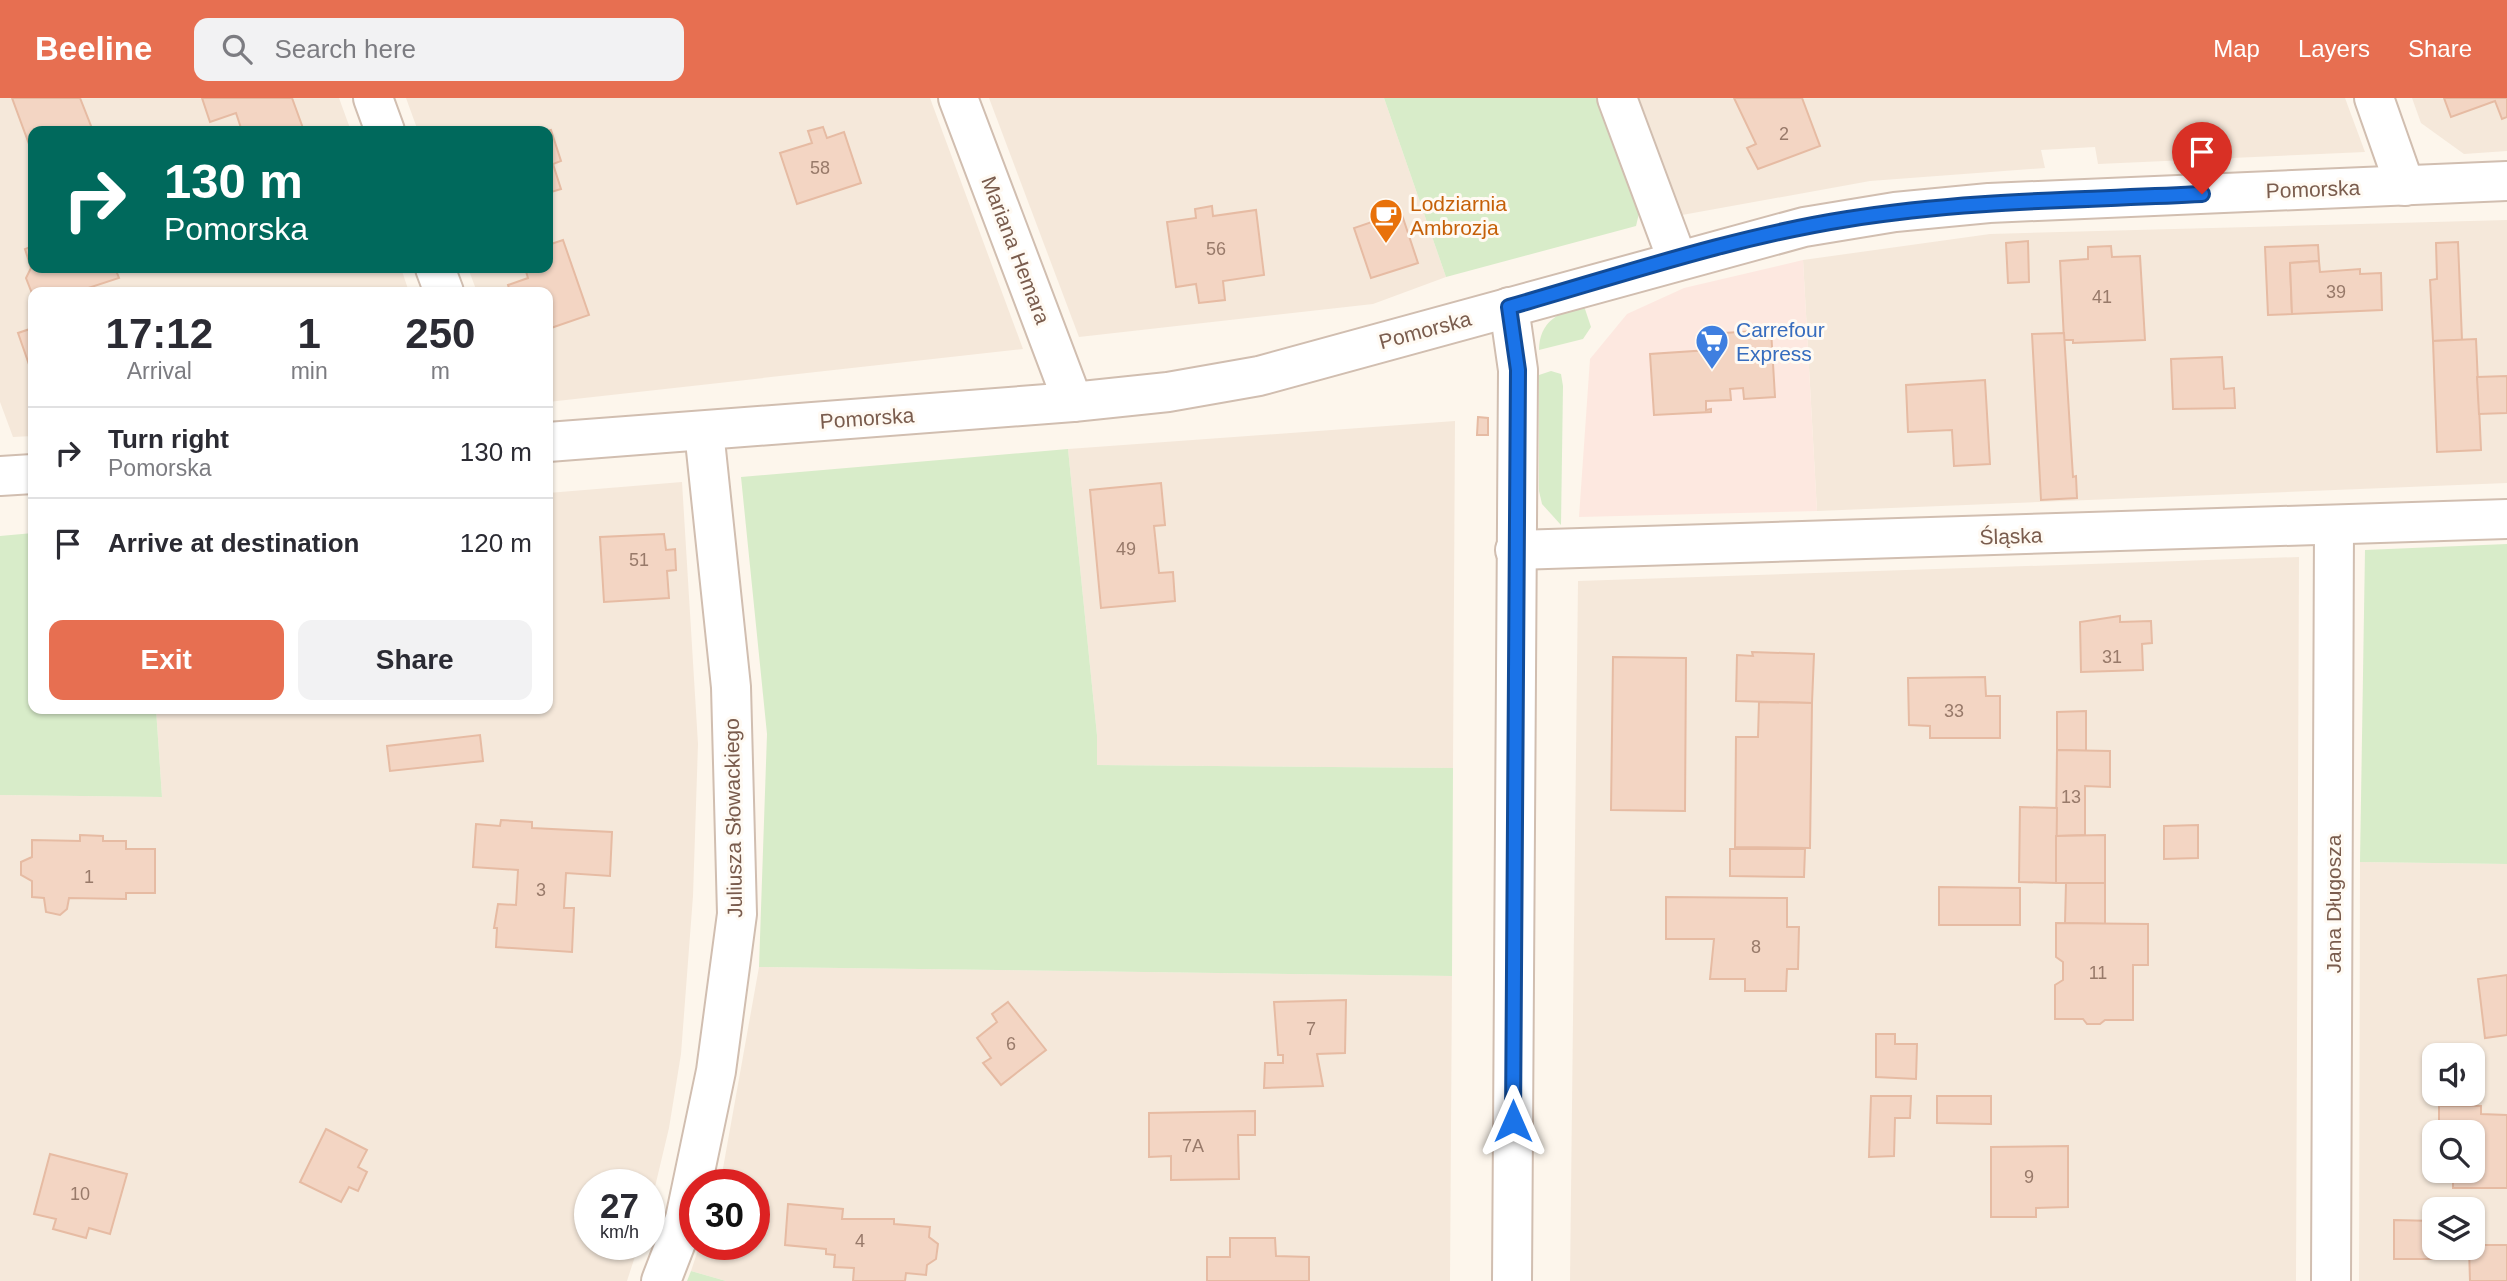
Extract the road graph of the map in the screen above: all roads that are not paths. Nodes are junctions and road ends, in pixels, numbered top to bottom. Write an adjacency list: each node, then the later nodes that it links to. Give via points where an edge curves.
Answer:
1 (373, 98): 5 (street)
2 (958, 98): 10 (street, Mariana Hemara)
3 (1618, 98): 8 (street)
4 (2374, 98): 7 (street)
5 (383, 126)
6 (2507, 181): 7 (street, Pomorska)
7 (2404, 186): 8 (street, Pomorska, via 1941,206 1804,226)
8 (1677, 259): 9 (street, Pomorska)
9 (1509, 307): 10 (street, Pomorska, via 1259,376); 17 (street, via 1518,370)
10 (1073, 402): 11 (street, Pomorska)
11 (704, 431): 12 (street, Pomorska); 18 (street, Juliusza Słowackiego, via 731,687 737,914 716,1071 685,1219)
12 (553, 443)
13 (28, 474): 14 (street)
14 (0, 476)
15 (2507, 519): 16 (street, Śląska)
16 (2334, 526): 17 (street, Śląska); 20 (street, Jana Długosza)
17 (1516, 550): 19 (street)
18 (661, 1281)
19 (1512, 1281)
20 (2331, 1281)

